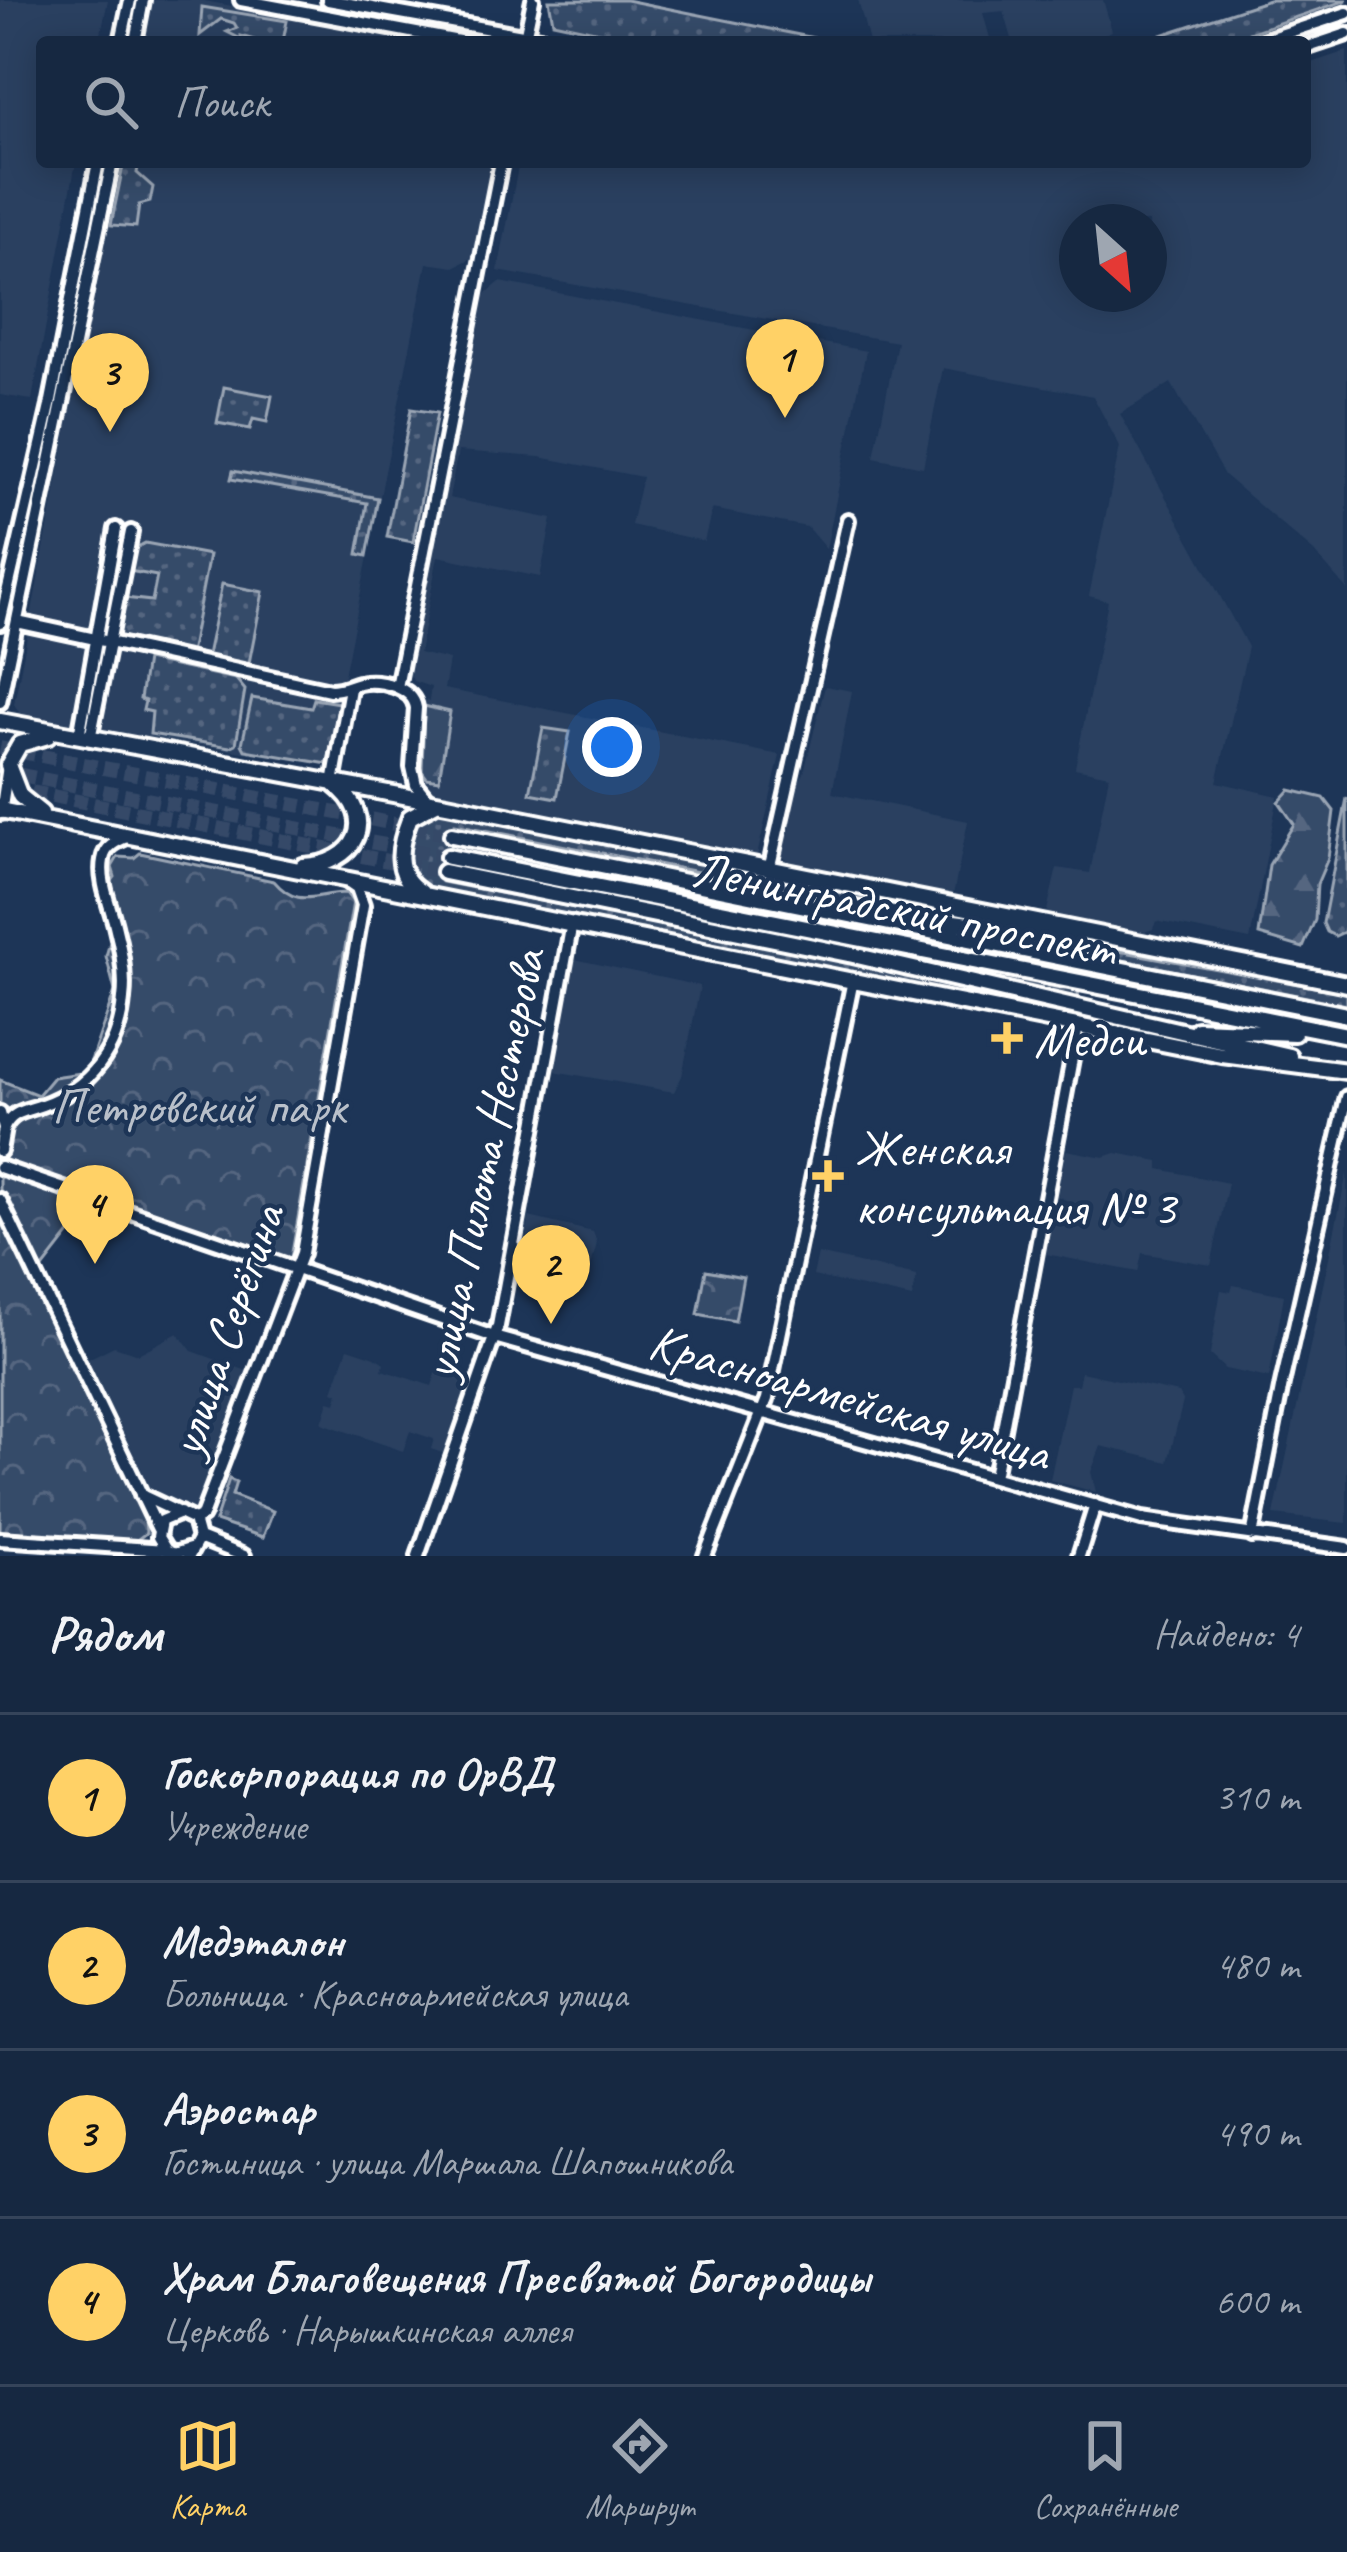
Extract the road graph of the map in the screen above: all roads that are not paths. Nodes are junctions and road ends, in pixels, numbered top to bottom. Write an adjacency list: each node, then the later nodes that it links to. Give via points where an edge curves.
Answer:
1 (241, 0): 9 (street)
2 (328, 0): 10 (street)
3 (533, 0): 11 (street)
4 (136, 3): 7 (street); 8 (street)
5 (1347, 13): 12 (street)
6 (1347, 34): 13 (street)
7 (123, 36)
8 (135, 36)
9 (432, 36)
10 (510, 36)
11 (526, 36)
12 (1276, 36)
13 (1311, 46)
14 (97, 168): 21 (street)
15 (111, 168): 20 (street)
16 (500, 168): 23 (street)
17 (848, 520): 37 (street)
18 (116, 530): 22 (street)
19 (131, 532): 22 (street)
20 (17, 622): 22 (street); 25 (street)
21 (0, 623)
22 (102, 641): 24 (street); 27 (street)
23 (397, 687): 24 (street); 30 (street, via 414,698 412,774)
24 (350, 688): 29 (street)
25 (0, 702)
26 (0, 722): 27 (main road)
27 (78, 736): 28 (main road, via 20,744); 29 (main road)
28 (8, 765): 32 (street); 33 (main road, via 20,796)
29 (333, 783): 30 (main road); 36 (main road, via 357,814 350,849 327,864)
30 (429, 801): 31 (main road)
31 (447, 804): 37 (main road); 39 (main road, via 415,812 400,858 404,878)
32 (0, 812): 33 (main road)
33 (50, 819): 34 (main road)
34 (130, 835): 36 (main road); 52 (street, via 103,858 124,994 112,1043 83,1084 14,1114)
35 (452, 836): 40 (main road, Ленинградский проспект)
36 (279, 866): 38 (main road)
37 (770, 870): 42 (main road)
38 (346, 881): 39 (main road); 56 (street, улица Серёгина, via 363,905)
39 (430, 896): 41 (main road)
40 (747, 896): 42 (main road); 45 (main road, Ленинградский проспект)
41 (572, 923): 43 (main road); 57 (street, улица Пилота Нестерова)
42 (1155, 947): 44 (main road)
43 (853, 980): 46 (main road); 58 (street)
44 (1347, 984)
45 (1347, 1015)
46 (1078, 1026): 49 (main road); 59 (street)
47 (1174, 1028): 48 (main road); 48 (main road, Ленинградский проспект, via 446,865); 49 (main road)
48 (1347, 1036)
49 (1347, 1070)
50 (1347, 1097): 64 (street)
51 (0, 1113): 52 (street)
52 (4, 1128): 53 (street)
53 (0, 1151)
54 (0, 1167): 56 (street, Красноармейская улица)
55 (0, 1200): 60 (street)
56 (297, 1270): 57 (street, Красноармейская улица); 62 (street, улица Серёгина, via 202,1516)
57 (494, 1337): 58 (street, Красноармейская улица); 71 (street, улица Пилота Нестерова)
58 (762, 1411): 59 (street, Красноармейская улица); 72 (street)
59 (994, 1477): 61 (street, Красноармейская улица)
60 (138, 1494): 62 (street); 63 (street)
61 (1095, 1505): 64 (street, Красноармейская улица); 73 (street)
62 (189, 1516): 63 (street, via 167,1516); 67 (street)
63 (158, 1530): 66 (street); 69 (street)
64 (1252, 1536): 68 (street, Красноармейская улица)
65 (0, 1539): 66 (street)
66 (129, 1546): 69 (street)
67 (193, 1548): 69 (street); 70 (street)
68 (1347, 1548)
69 (168, 1553)
70 (244, 1556)
71 (418, 1556)
72 (705, 1556)
73 (1079, 1556)

